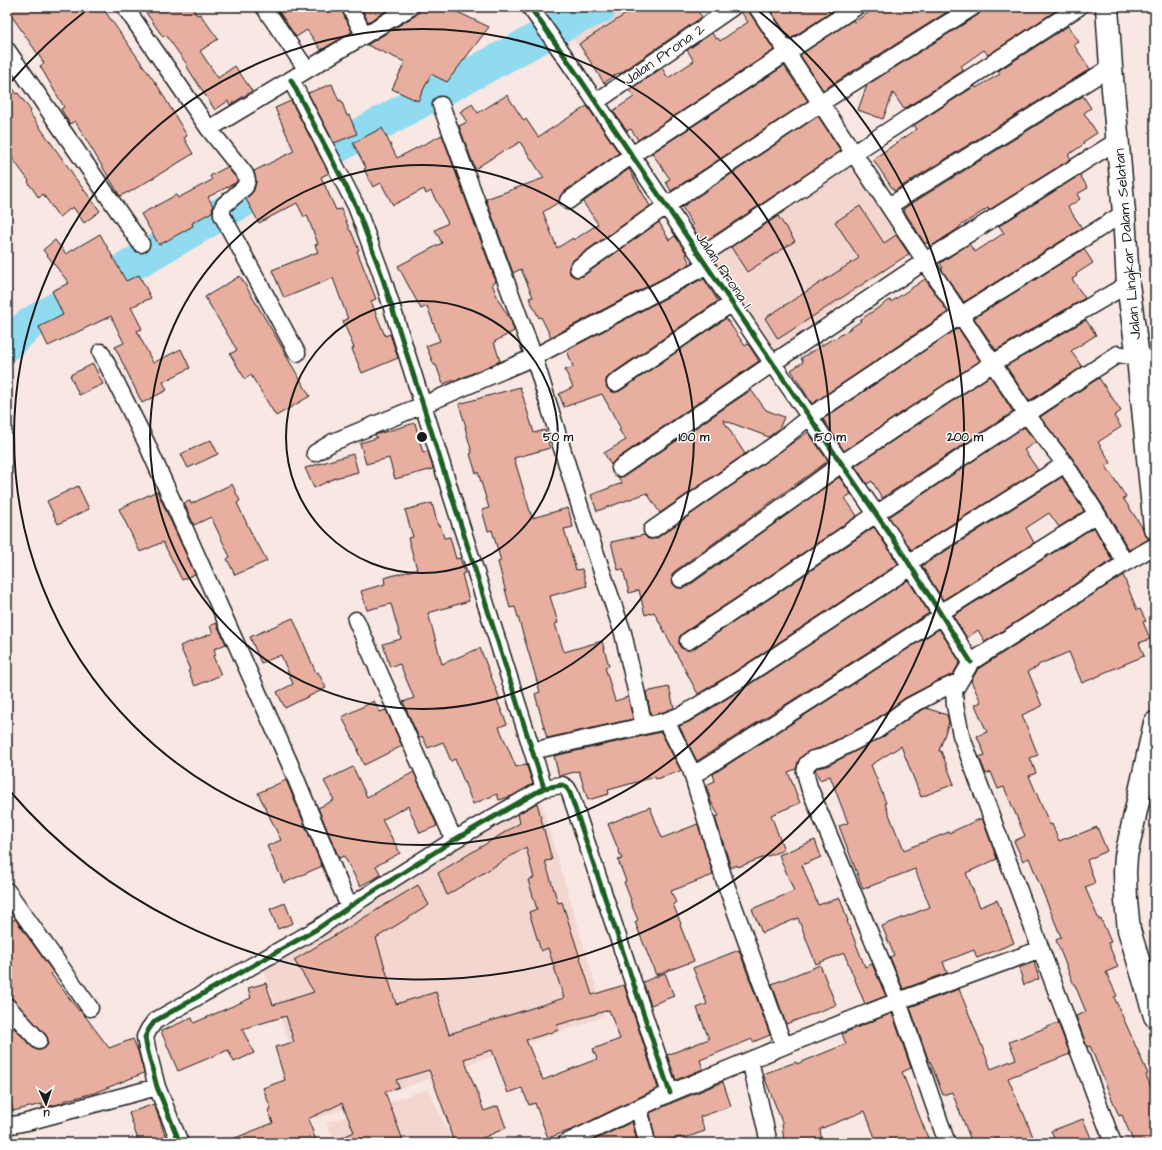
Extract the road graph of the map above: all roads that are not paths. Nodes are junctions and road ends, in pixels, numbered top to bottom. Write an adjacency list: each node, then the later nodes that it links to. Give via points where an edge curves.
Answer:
1 (125, 7): 21 (street)
2 (264, 7): 16 (street)
3 (350, 7): 12 (street)
4 (411, 7): 12 (street)
5 (530, 7): 18 (street, Jalan Prona 1)
6 (733, 7): 18 (street, Jalan Prona 2)
7 (757, 7): 14 (street)
8 (856, 7): 14 (street)
9 (973, 7): 19 (street)
10 (1079, 7): 23 (street)
11 (1107, 7): 15 (main road, Jalan Lingkar Dalam Selatan)
12 (364, 35): 16 (street)
13 (7, 50): 29 (street)
14 (788, 53): 19 (street); 24 (street)
15 (1111, 67): 22 (main road, Jalan Lingkar Dalam Selatan); 27 (street)
16 (307, 70): 17 (street)
17 (291, 80): 21 (street); 43 (street, via 356,206)
18 (596, 102): 24 (street, Jalan Prona 1)
19 (821, 103): 23 (street); 26 (street)
20 (441, 105): 38 (street)
21 (209, 129): 37 (street, via 247,180 245,187 224,205 222,214)
22 (1117, 141): 28 (main road, Jalan Lingkar Dalam Selatan); 31 (street)
23 (854, 153): 27 (street); 30 (street)
24 (632, 155): 25 (street); 26 (street, Jalan Prona 1)
25 (568, 201)
26 (666, 206): 30 (street, Jalan Prona 1); 32 (street)
27 (889, 206): 31 (street)
28 (1124, 213): 33 (main road, Jalan Lingkar Dalam Selatan); 35 (street)
29 (141, 244)
30 (703, 261): 34 (street, Jalan Prona 1); 38 (street)
31 (925, 261): 35 (street); 40 (street)
32 (578, 268)
33 (1128, 284): 39 (main road, Jalan Lingkar Dalam Selatan); 41 (street)
34 (732, 303): 40 (street, Jalan Prona 1); 42 (street)
35 (961, 315): 41 (street); 45 (street)
36 (101, 352): 72 (street, via 150,449 289,762)
37 (297, 354)
38 (534, 357): 43 (street); 65 (street, via 581,510 623,633)
39 (1147, 357): 44 (street, via 1118,354); 52 (main road, Jalan Lingkar Dalam Selatan)
40 (772, 363): 45 (street, Jalan Prona 1); 49 (street)
41 (993, 363): 44 (street); 47 (street)
42 (615, 383)
43 (423, 405): 46 (street, via 333,442); 66 (street)
44 (1027, 415): 48 (street); 50 (street)
45 (809, 417): 47 (street, Jalan Prona 1); 53 (street, via 777,443)
46 (315, 453)
47 (841, 464): 50 (street, Jalan Prona 1); 57 (street)
48 (1065, 464): 51 (street); 56 (street)
49 (620, 468)
50 (876, 514): 56 (street, Jalan Prona 1); 60 (street)
51 (1097, 514): 55 (street); 58 (street)
52 (1155, 528)
53 (652, 530)
54 (1155, 546): 55 (street)
55 (1125, 563): 61 (street)
56 (910, 565): 58 (street, Jalan Prona 1); 63 (street, via 739,680 684,714)
57 (681, 580)
58 (941, 615): 61 (street, Jalan Prona 1); 68 (street, via 703,769)
59 (356, 620): 70 (street)
60 (688, 641)
61 (971, 662): 62 (street)
62 (958, 682): 73 (street, via 954,698 961,735); 74 (street, via 910,706 877,730 823,757 813,759 806,768 809,787)
63 (666, 721): 65 (street); 68 (street)
64 (1155, 723): 67 (main road)
65 (644, 726): 66 (street)
66 (532, 751): 69 (street)
67 (1152, 752): 77 (main road, via 1126,856 1125,872 1129,930)
68 (691, 770): 79 (street, via 724,879)
69 (544, 788): 70 (street); 82 (street, via 568,788)
70 (454, 840): 72 (street)
71 (7, 891): 76 (street)
72 (349, 907): 81 (street, via 317,929 155,1021 146,1037)
73 (1041, 949): 74 (street); 90 (street)
74 (898, 1001): 79 (street); 89 (street)
75 (7, 1006): 78 (street)
76 (90, 1008)
77 (1155, 1016)
78 (39, 1041)
79 (784, 1046): 80 (street)
80 (750, 1060): 82 (street); 88 (street)
81 (157, 1087): 84 (street); 85 (street)
82 (670, 1093): 83 (street)
83 (639, 1108): 86 (street); 87 (street)
84 (7, 1126)
85 (180, 1143)
86 (566, 1143)
87 (648, 1143)
88 (769, 1143)
89 (947, 1143)
90 (1113, 1143)

